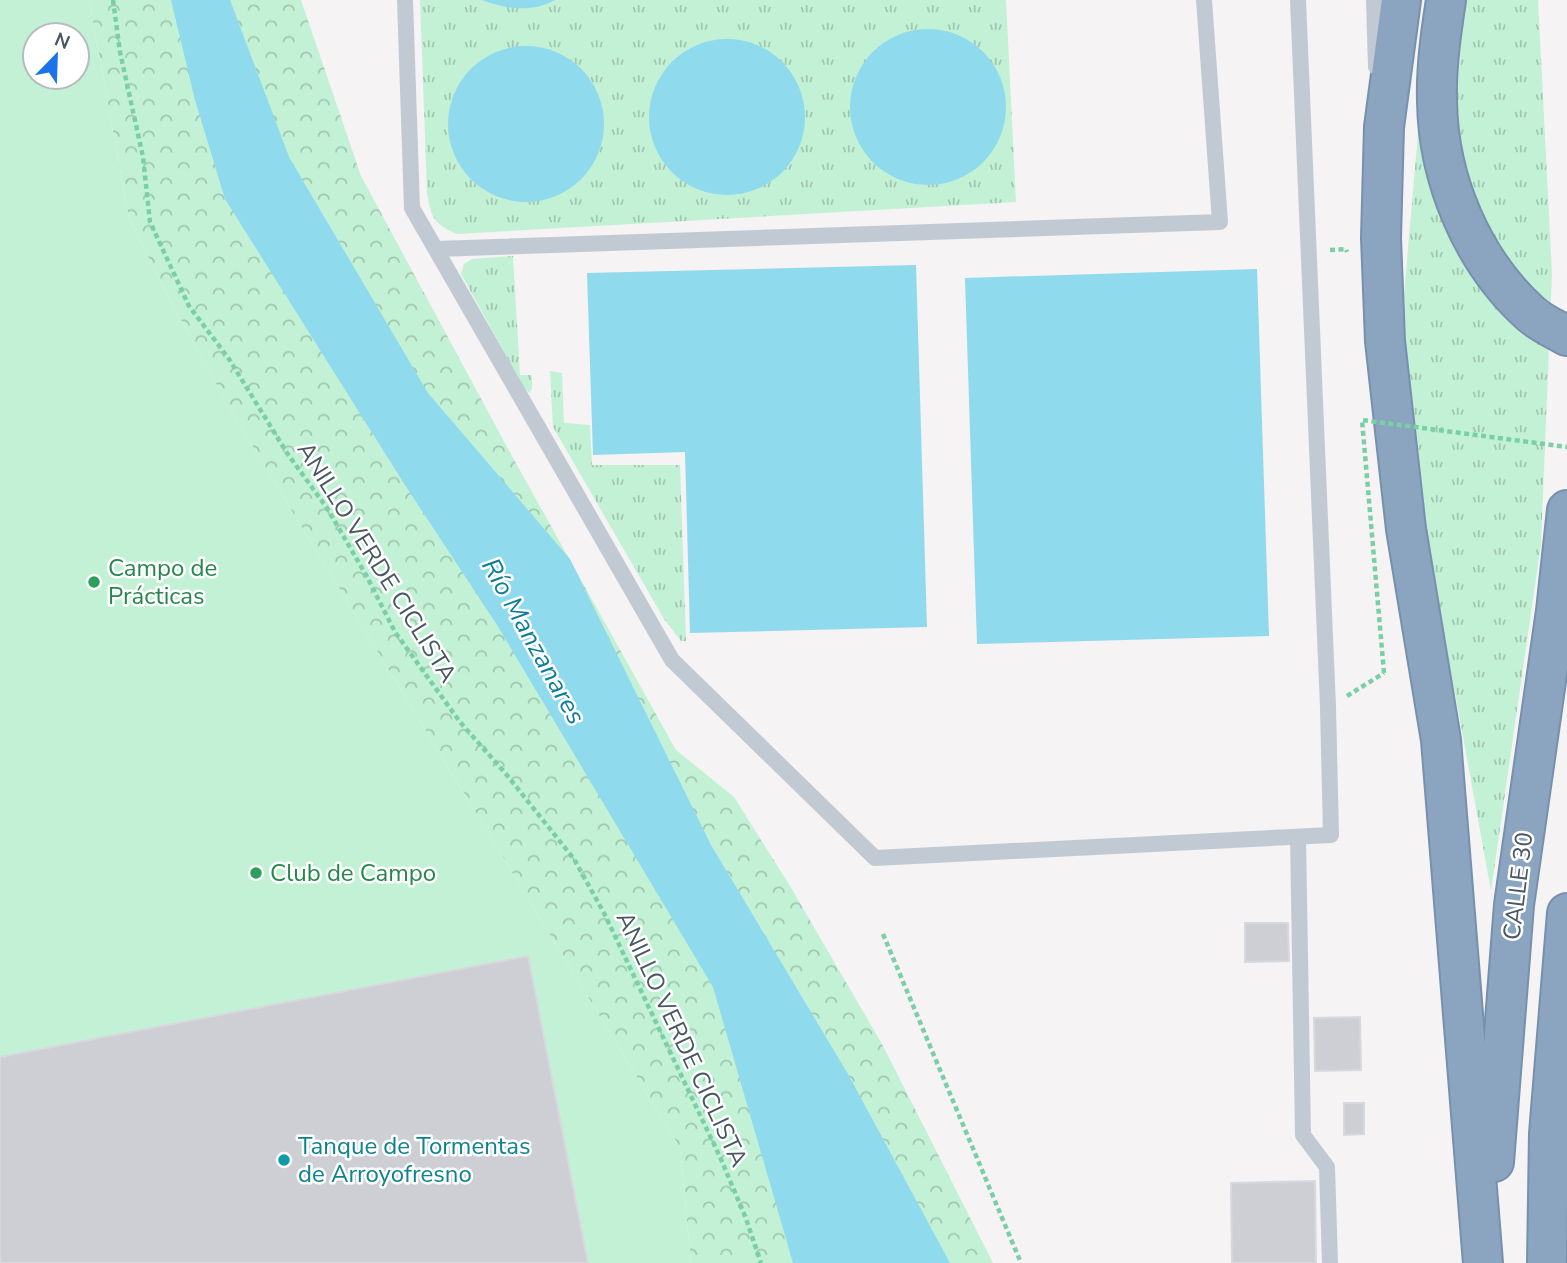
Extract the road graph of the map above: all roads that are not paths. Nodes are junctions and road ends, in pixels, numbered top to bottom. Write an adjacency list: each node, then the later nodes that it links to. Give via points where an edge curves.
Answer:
1 (405, 0): 8 (lane, via 412,208)
2 (1205, 0): 8 (lane, via 1220,222)
3 (1298, 0): 11 (lane, via 1331,835)
4 (1374, 0): 7 (lane, via 1375,61)
5 (1401, 0): 7 (highway)
6 (1446, 0): 9 (highway, via 1437,101 1446,173 1465,224 1492,271 1532,315)
7 (1384, 127): 14 (highway, via 1381,238 1385,341 1406,529 1440,740)
8 (436, 249): 11 (lane, via 672,660 875,858)
9 (1567, 337)
10 (1567, 510): 14 (highway, CALLE 30, via 1514,905)
11 (1298, 837): 13 (lane, via 1303,1135 1327,1167)
12 (1567, 913): 15 (highway, via 1549,1134)
13 (1331, 1263)
14 (1484, 1263)
15 (1547, 1263)

